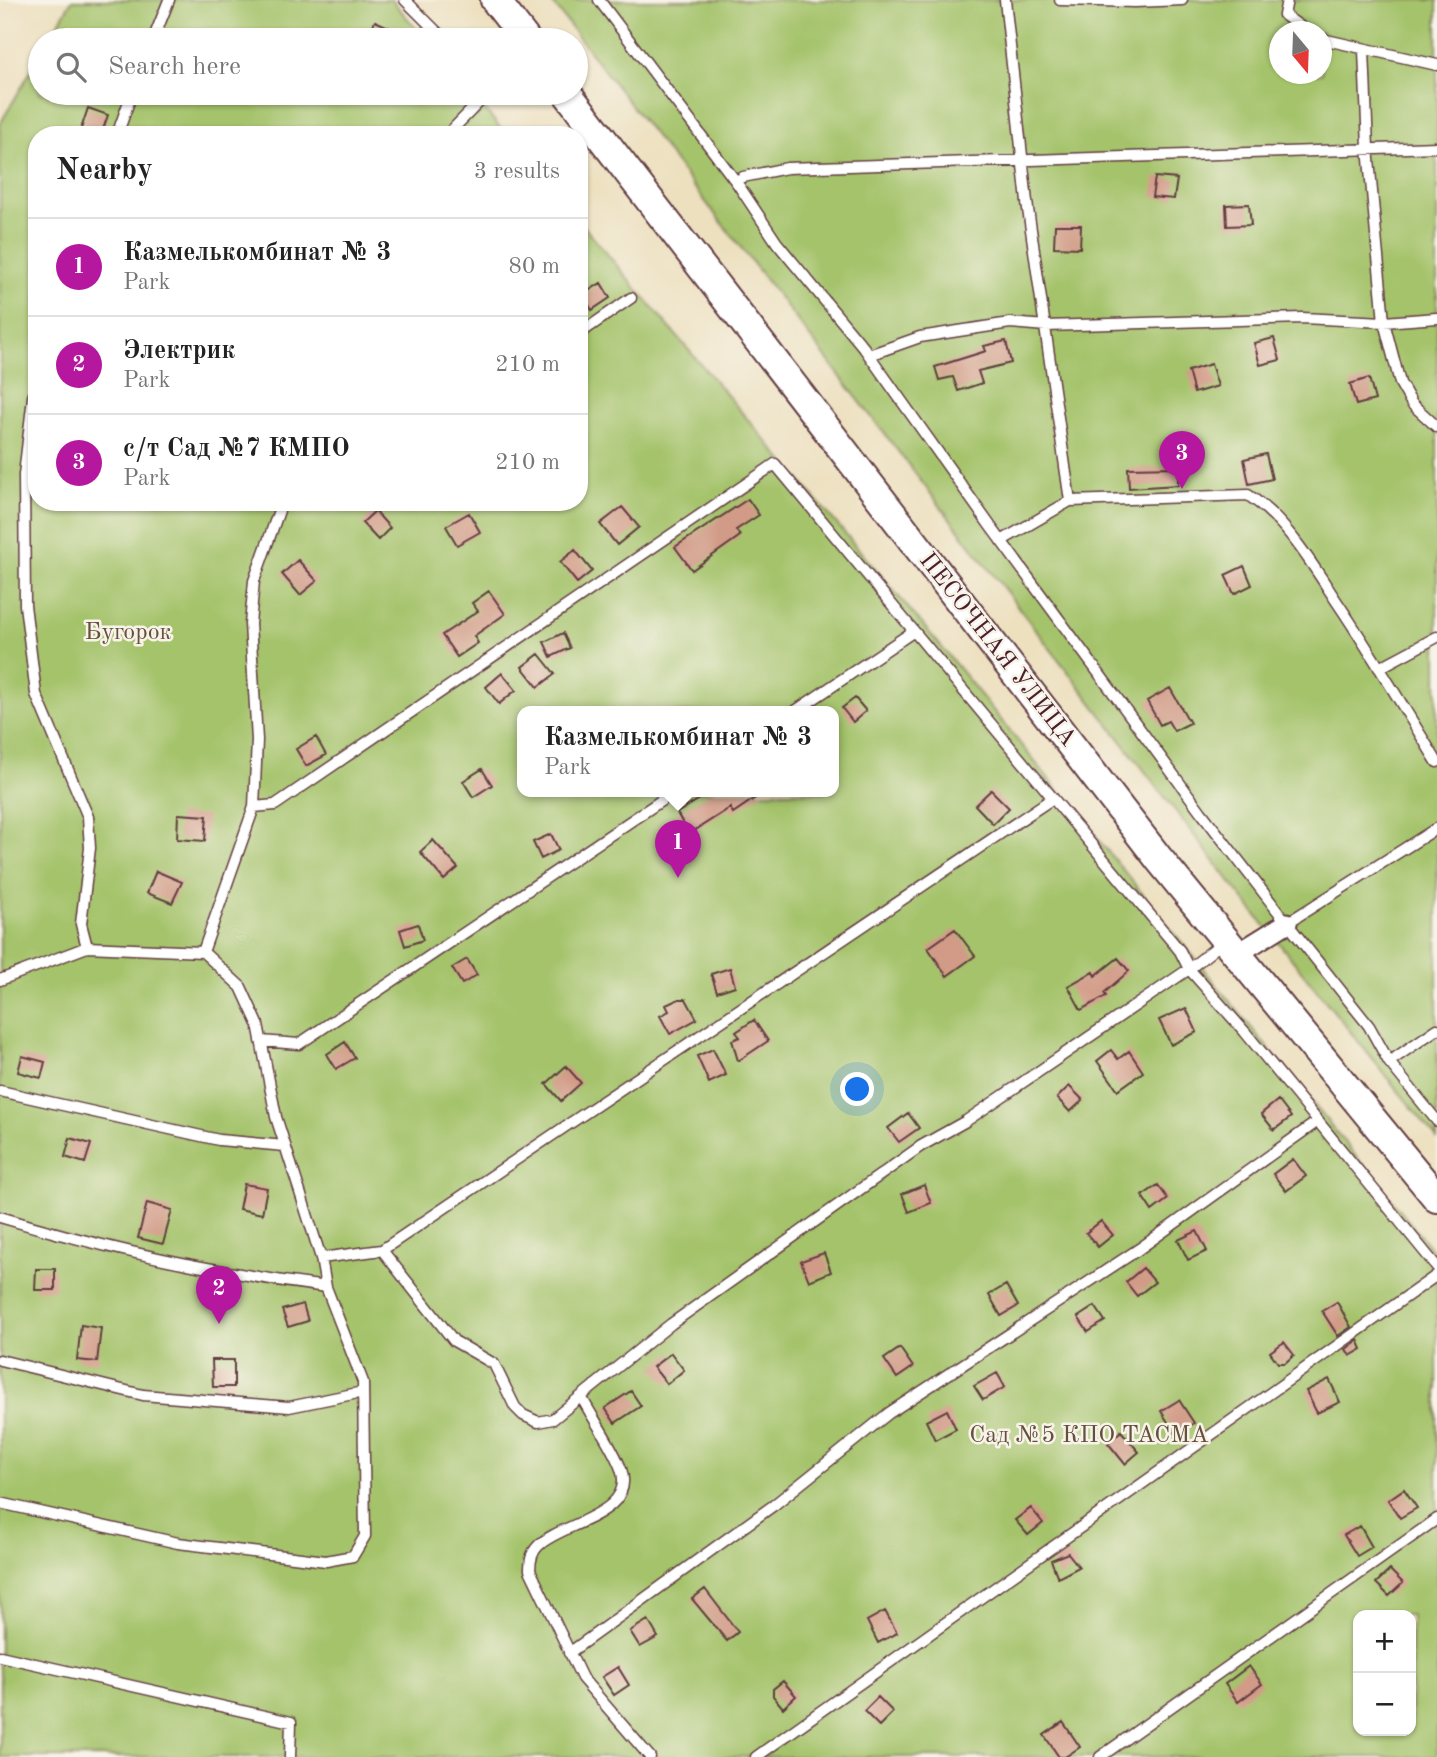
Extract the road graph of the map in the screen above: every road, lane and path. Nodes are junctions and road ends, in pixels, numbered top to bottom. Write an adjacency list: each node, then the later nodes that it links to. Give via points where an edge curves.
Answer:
1 (169, 0): 10 (lane)
2 (405, 0): 11 (lane)
3 (495, 0): 12 (main road)
4 (599, 0): 30 (lane, via 777,243)
5 (1005, 0): 23 (lane)
6 (1060, 0): 7 (lane)
7 (1182, 0)
8 (1286, 0): 9 (lane, via 1284,15)
9 (1292, 21)
10 (158, 28)
11 (433, 28)
12 (517, 28)
13 (1332, 42): 14 (lane)
14 (1364, 50): 15 (lane); 22 (lane)
15 (1437, 65)
16 (128, 105): 19 (lane)
17 (476, 105): 20 (lane)
18 (576, 105): 47 (main road, ПЕСОЧНАЯ УЛИЦА, via 1159,859)
19 (120, 126)
20 (456, 126)
21 (1437, 147): 22 (lane)
22 (1368, 148): 23 (lane); 27 (lane)
23 (1023, 161): 24 (lane, via 787,169); 28 (lane)
24 (743, 177)
25 (631, 298): 29 (lane)
26 (1437, 318): 27 (lane)
27 (1384, 322): 28 (lane, via 1302,317); 31 (lane, via 1400,383 1412,404)
28 (1046, 326): 30 (lane, via 1010,323 920,337); 33 (lane)
29 (588, 328)
30 (869, 355): 35 (lane)
31 (1437, 427)
32 (28, 440): 46 (lane, via 25,605 36,694 88,817 90,848 81,924)
33 (1070, 501): 35 (lane); 38 (lane, via 1248,495 1268,508 1313,566)
34 (279, 511): 43 (lane, via 254,581 250,624 257,740)
35 (1001, 541): 45 (lane)
36 (914, 631): 39 (lane); 42 (lane); 43 (lane, via 775,464 275,805)
37 (1437, 637): 38 (lane)
38 (1379, 668): 40 (lane)
39 (803, 706)
40 (1437, 762)
41 (667, 797): 52 (lane, via 299,1044)
42 (1053, 798): 49 (lane, via 1181,951); 60 (lane)
43 (254, 807): 48 (lane)
44 (1437, 828): 45 (lane)
45 (1287, 923): 47 (street); 53 (lane, via 1369,1026)
46 (87, 947): 48 (lane); 50 (lane)
47 (1232, 947): 49 (lane); 58 (main road, ПЕСОЧНАЯ УЛИЦА)
48 (204, 952): 52 (lane, via 240,987)
49 (1189, 969): 55 (lane); 67 (lane, via 966,1121 921,1146 671,1324)
50 (0, 980)
51 (1437, 1029): 53 (lane)
52 (261, 1041): 57 (lane)
53 (1389, 1062): 56 (lane)
54 (0, 1091): 57 (lane, via 219,1140)
55 (1318, 1121): 62 (lane); 70 (lane, via 1139,1249 889,1413 774,1505)
56 (1437, 1121)
57 (285, 1146): 61 (lane)
58 (1437, 1198)
59 (0, 1217): 64 (lane, via 118,1248 265,1279)
60 (382, 1250): 61 (lane); 67 (lane, via 454,1341 494,1364 523,1415 538,1422 553,1419)
61 (321, 1258): 64 (lane)
62 (1437, 1267)
63 (1437, 1275): 74 (lane)
64 (327, 1287): 66 (lane)
65 (0, 1360): 66 (lane, via 144,1395 289,1407)
66 (363, 1392): 68 (lane, via 365,1535 353,1556 326,1561 178,1543)
67 (582, 1398): 70 (lane, via 621,1470 623,1484 619,1499 538,1545 530,1560 530,1570)
68 (0, 1503)
69 (1437, 1519): 75 (lane)
70 (569, 1653): 73 (lane, via 582,1678)
71 (0, 1656): 72 (lane, via 291,1722)
72 (290, 1757)
73 (650, 1757)
74 (755, 1757)
75 (1100, 1757)

